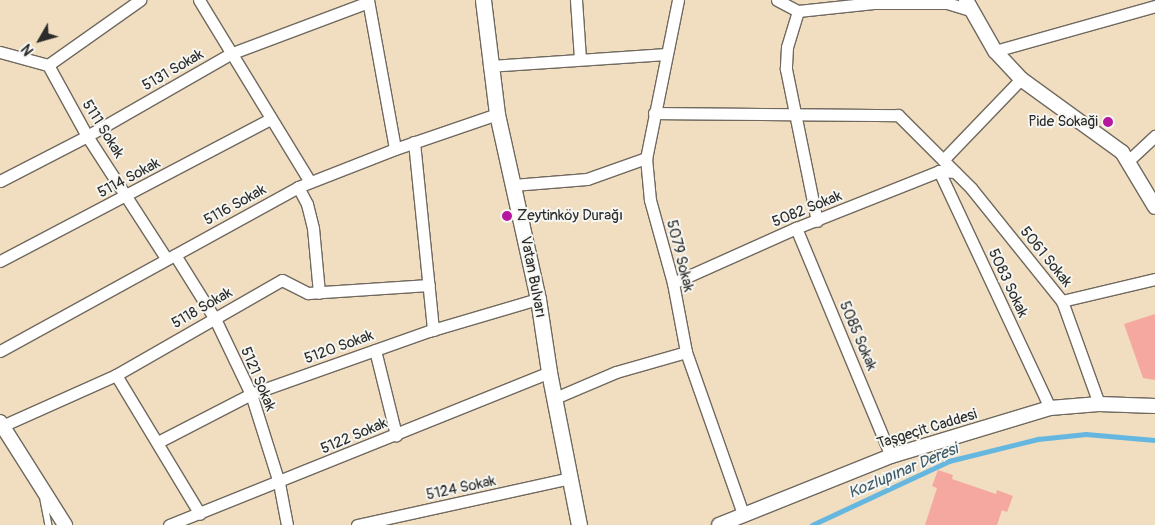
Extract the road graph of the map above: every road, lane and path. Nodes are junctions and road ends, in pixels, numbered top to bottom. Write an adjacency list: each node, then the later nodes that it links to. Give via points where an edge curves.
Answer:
1 (140, 0): 20 (street)
2 (199, 0): 15 (street)
3 (483, 0): 21 (main road, Vatan Bulvarı)
4 (576, 0): 18 (street)
5 (678, 0): 16 (street, 5079 Sokak)
6 (777, 0): 12 (street)
7 (368, 1): 15 (street, 5131 Sokak); 30 (street)
8 (1141, 4): 11 (street); 13 (street)
9 (813, 5): 10 (street); 12 (street)
10 (968, 5): 13 (street)
11 (1155, 6)
12 (798, 11): 24 (street, via 787,47 786,69)
13 (995, 51): 22 (street)
14 (0, 52): 17 (street)
15 (230, 54): 26 (street); 27 (street, 5131 Sokak)
16 (665, 54): 18 (street); 23 (street, 5079 Sokak)
17 (12, 56): 19 (street); 20 (street)
18 (580, 58): 21 (street)
19 (0, 64)
20 (48, 65): 27 (street, 5111 Sokak)
21 (488, 66): 25 (main road, Vatan Bulvarı)
22 (1021, 79): 32 (street); 33 (street, via 1122,152)
23 (654, 113): 24 (street); 31 (street, 5079 Sokak)
24 (793, 113): 32 (street, via 898,115); 42 (street)
25 (497, 114): 29 (street, 5116 Sokak); 38 (main road, Vatan Bulvarı)
26 (270, 119): 37 (street); 40 (street, 5114 Sokak)
27 (88, 136): 36 (street, 5131 Sokak); 40 (street, 5111 Sokak)
28 (1155, 136): 33 (street)
29 (414, 142): 30 (street, 5116 Sokak); 48 (street)
30 (395, 149): 37 (street, 5116 Sokak)
31 (646, 158): 38 (street, via 587,179); 47 (street, 5079 Sokak, via 650,200)
32 (943, 160): 35 (street, 5061 Sokak)
33 (1128, 161): 41 (street)
34 (939, 172): 35 (street, 5082 Sokak); 42 (street, 5082 Sokak); 63 (street, 5083 Sokak)
35 (955, 172): 51 (street, 5061 Sokak)
36 (0, 181)
37 (310, 182): 39 (street, 5116 Sokak)
38 (513, 185): 50 (main road, Vatan Bulvarı)
39 (298, 187): 44 (street, 5116 Sokak); 49 (street, via 307,204 312,228)
40 (129, 196): 44 (street, 5111 Sokak); 45 (street, 5114 Sokak)
41 (1155, 207)
42 (816, 221): 43 (street, 5082 Sokak)
43 (796, 228): 47 (street, 5082 Sokak); 68 (street, 5085 Sokak)
44 (171, 256): 52 (street, 5121 Sokak); 55 (street, 5116 Sokak)
45 (0, 261)
46 (1155, 279): 51 (street)
47 (673, 284): 56 (street, 5079 Sokak)
48 (428, 285): 49 (street, 5118 Sokak); 53 (street)
49 (318, 293): 52 (street, 5118 Sokak, via 308,293 282,280)
50 (538, 300): 53 (street, 5120 Sokak); 57 (main road, Vatan Bulvarı)
51 (1062, 301): 61 (street, 5061 Sokak)
52 (214, 319): 58 (street, 5118 Sokak); 59 (street, 5121 Sokak)
53 (433, 330): 54 (street, 5120 Sokak)
54 (375, 350): 59 (street, 5120 Sokak); 65 (street)
55 (0, 351)
56 (686, 352): 60 (street, via 616,372); 73 (street, 5079 Sokak)
57 (549, 372): 60 (main road, Vatan Bulvarı); 65 (street, 5122 Sokak)
58 (116, 375): 64 (street, 5118 Sokak); 67 (street)
59 (250, 394): 67 (street, 5120 Sokak); 70 (street, 5121 Sokak)
60 (555, 398): 69 (main road, Vatan Bulvarı)
61 (1099, 404): 62 (street, Taşgeçit Caddesi); 63 (street, Taşgeçit Caddesi)
62 (1155, 406)
63 (1050, 408): 68 (street, Taşgeçit Caddesi)
64 (1, 424): 66 (street)
65 (396, 435): 70 (street, 5122 Sokak)
66 (5, 441): 71 (street)
67 (158, 442): 72 (street)
68 (891, 456): 73 (street, Taşgeçit Caddesi)
69 (571, 478): 78 (street, 5124 Sokak); 79 (main road, Vatan Bulvarı)
70 (279, 483): 72 (street, 5122 Sokak); 77 (street, 5121 Sokak)
71 (41, 488): 74 (lane); 75 (street)
72 (200, 514): 76 (street, 5122 Sokak)
73 (743, 514): 80 (street, Taşgeçit Caddesi)
74 (49, 525)
75 (65, 525)
76 (169, 525)
77 (287, 525)
78 (357, 525)
79 (579, 525)
80 (718, 525)

